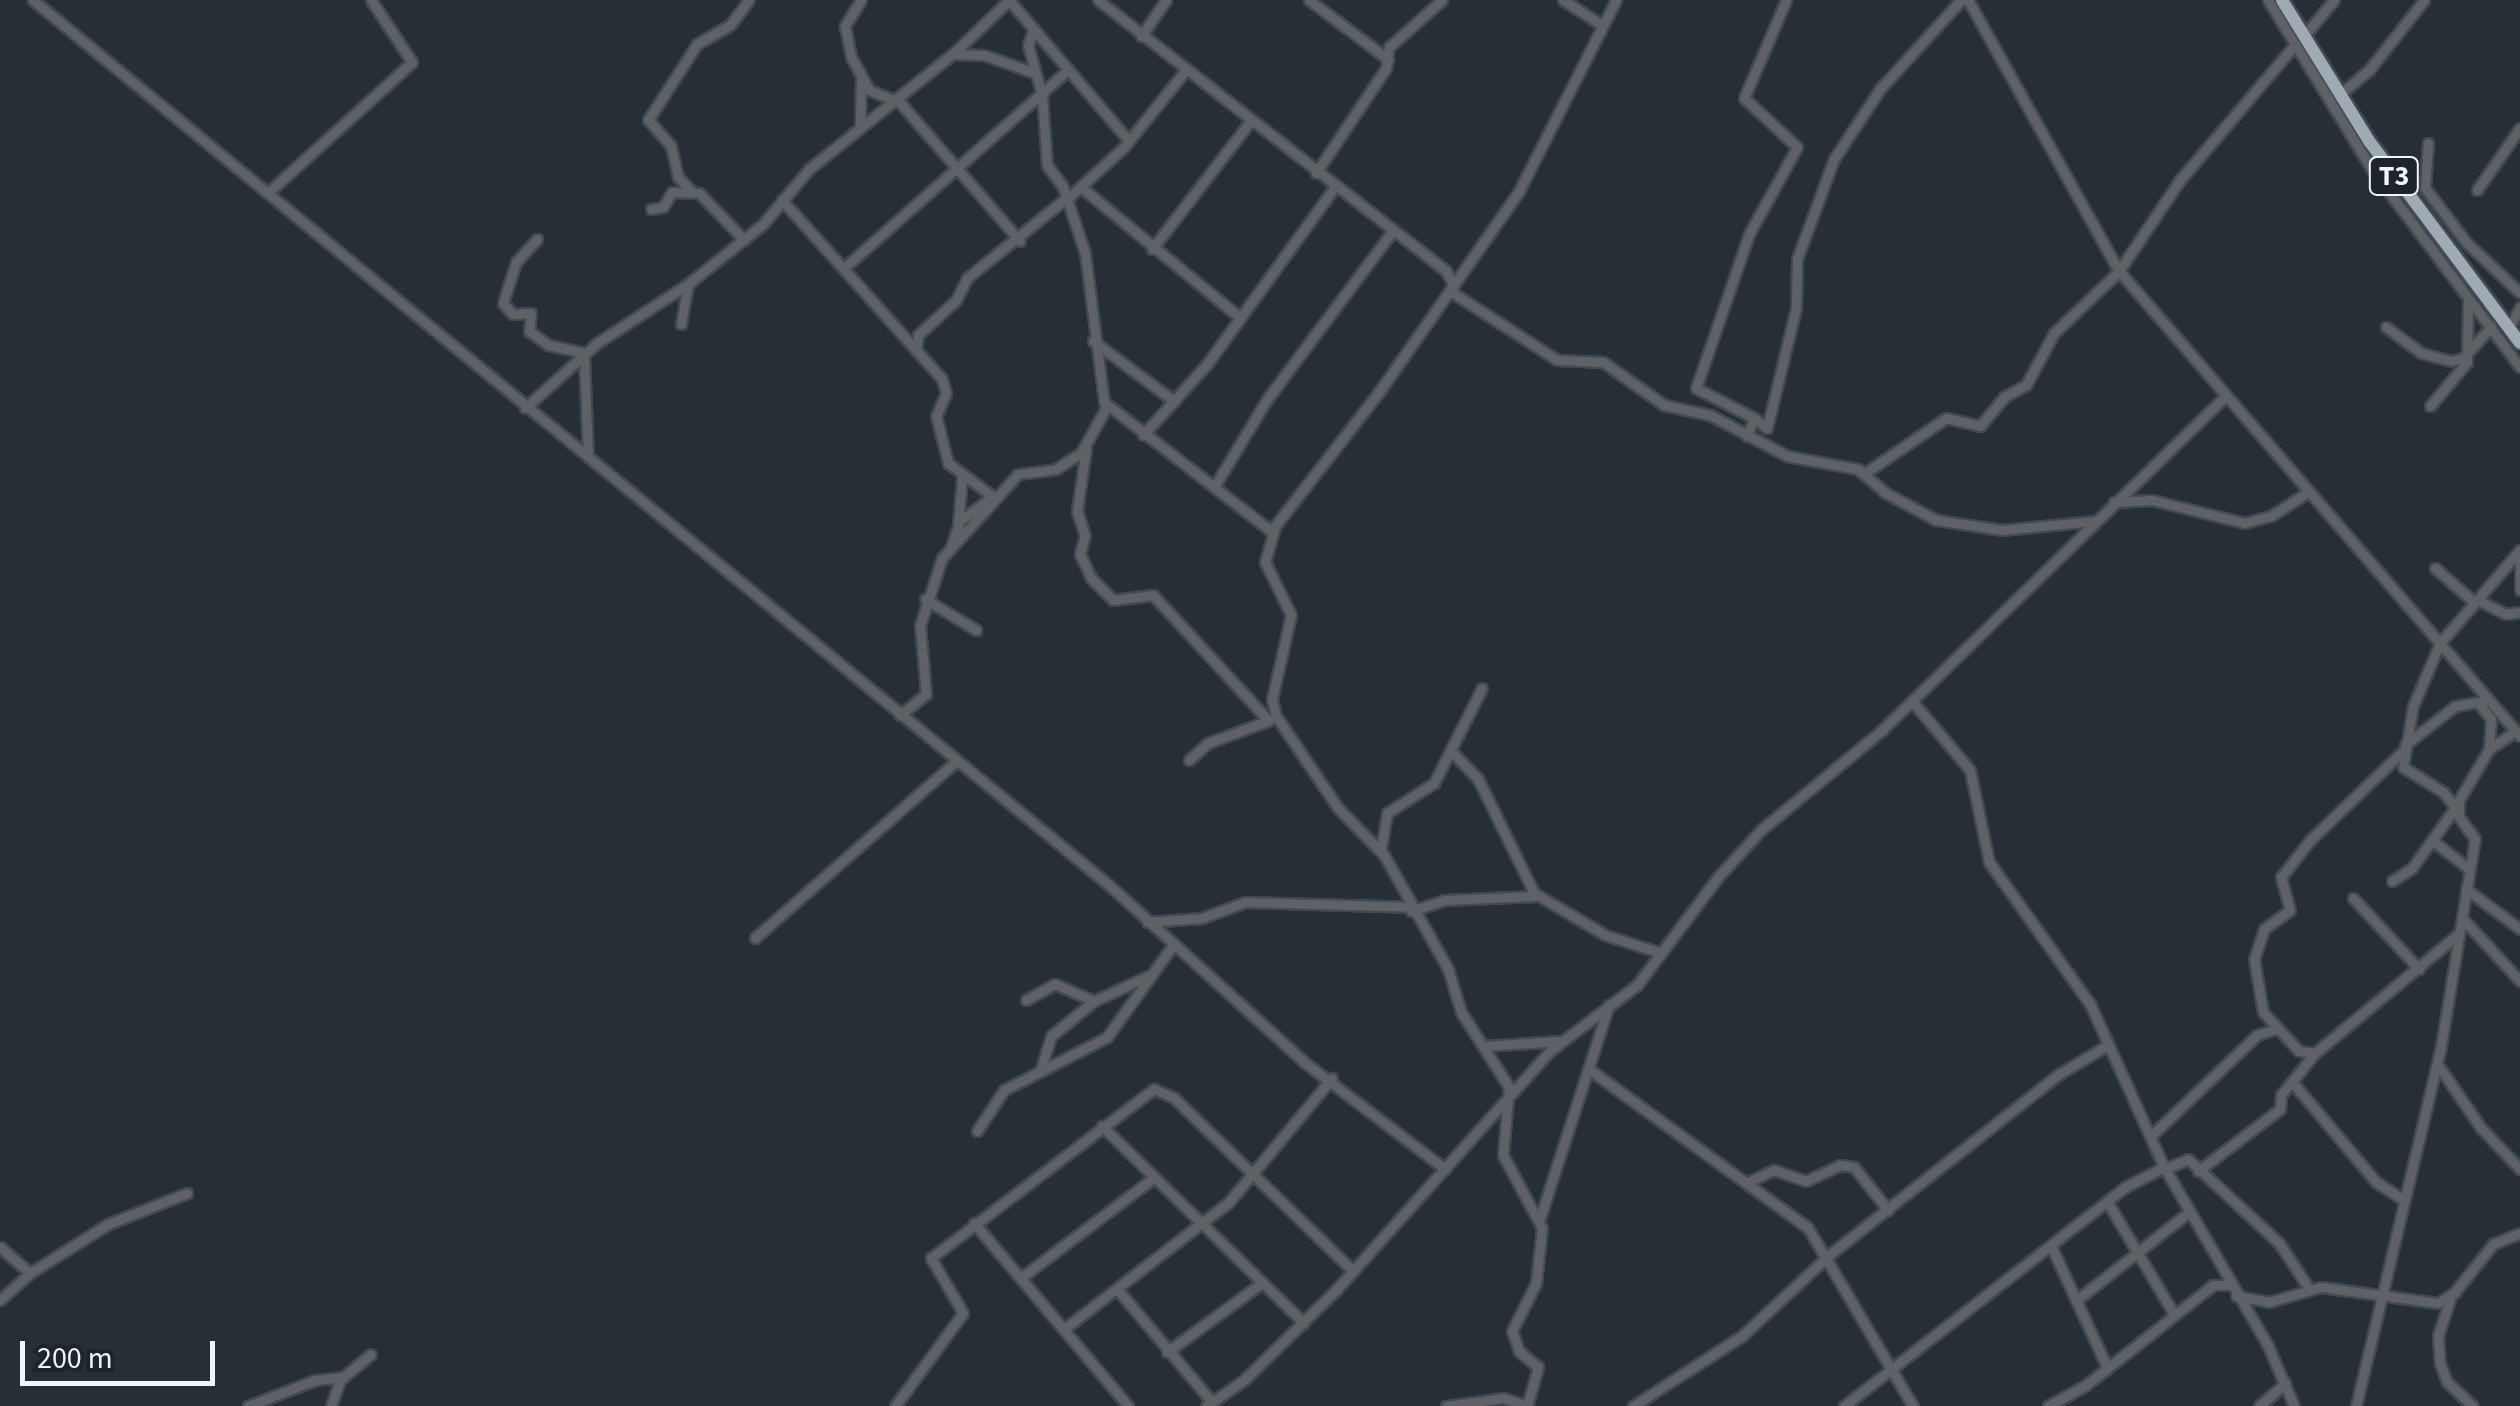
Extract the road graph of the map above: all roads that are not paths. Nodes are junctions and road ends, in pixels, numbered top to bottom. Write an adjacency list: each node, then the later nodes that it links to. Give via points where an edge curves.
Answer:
1 (33, 0): 40 (street)
2 (371, 0): 40 (street, via 412,62)
3 (750, 0): 42 (street, via 730,25 697,44 648,120 672,146 678,176)
4 (861, 0): 27 (street, via 845,32)
5 (1009, 0): 19 (street); 22 (street)
6 (1098, 0): 20 (street)
7 (1166, 0): 20 (street)
8 (1309, 0): 23 (street)
9 (1442, 0): 23 (street, via 1393,41)
10 (1563, 0): 18 (street)
11 (1616, 0): 18 (street)
12 (1786, 0): 74 (street, via 1744,98 1797,147 1750,234 1696,388)
13 (1964, 0): 52 (street); 75 (street, via 1880,89 1834,159 1798,259 1796,308)
14 (2268, 0): 21 (street)
15 (2282, 0): 21 (highway, T3)
16 (2334, 0): 21 (street)
17 (2424, 0): 29 (street, via 2369,70)
18 (1602, 25): 54 (street, via 1527,176)
19 (1034, 29): 24 (street); 26 (street, via 1028,45)
20 (1141, 36): 25 (street)
21 (2298, 42): 29 (highway, T3); 52 (street, via 2180,180); 56 (street, via 2371,168)
22 (953, 54): 26 (street, via 984,54); 30 (street)
23 (1388, 59): 37 (street)
24 (1068, 70): 28 (street); 34 (street)
25 (1184, 72): 31 (street); 34 (street)
26 (1034, 73): 28 (street)
27 (861, 78): 30 (street, via 873,92); 32 (street)
28 (1042, 94): 36 (street); 43 (street, via 1047,166)
29 (2339, 95): 62 (highway, T3)
30 (895, 99): 32 (street); 36 (street)
31 (1249, 123): 37 (street); 50 (street)
32 (860, 125): 44 (street)
33 (2520, 128): 41 (street)
34 (1128, 140): 38 (street)
35 (2428, 143): 55 (street, via 2424,188)
36 (955, 172): 49 (street); 51 (street)
37 (1316, 173): 39 (street)
38 (1082, 188): 43 (street); 50 (street)
39 (1333, 188): 46 (street); 58 (street)
40 (271, 190): 73 (street)
41 (2477, 190)
42 (692, 192): 45 (street, via 672,192 663,206); 48 (street, via 707,198)
43 (1066, 198): 49 (street); 63 (street, via 1086,252)
44 (782, 200): 48 (street); 51 (street)
45 (650, 210)
46 (1391, 233): 54 (street, via 1446,271); 83 (street, via 1274,389)
47 (537, 239): 67 (street, via 516,262 503,304 513,314 531,312 530,331 548,345)
48 (744, 240): 53 (street)
49 (1020, 241): 65 (street, via 968,278 956,300 918,335)
50 (1152, 249): 58 (street)
51 (844, 267): 65 (street)
52 (2119, 271): 69 (street); 81 (street, via 2054,332 2026,384 2004,397 1987,422 1970,429 1946,418)
53 (688, 284): 59 (street); 67 (street)
54 (1452, 288): 77 (street, via 1557,360 1603,362 1661,404 1709,414); 89 (street)
55 (2520, 293)
56 (2468, 296): 60 (street); 66 (street)
57 (2520, 307): 62 (street)
58 (1239, 318): 70 (street)
59 (681, 324)
60 (2491, 327): 66 (street); 68 (street)
61 (2386, 328): 66 (street, via 2437,360)
62 (2509, 328): 64 (highway, T3)
63 (1093, 341): 70 (street); 71 (street)
64 (2520, 343)
65 (916, 350): 82 (street, via 947,387 936,416 948,463)
66 (2470, 351): 72 (street, via 2460,375)
67 (586, 355): 73 (street); 80 (street)
68 (2520, 368)
69 (2223, 398): 84 (street); 86 (street)
70 (1174, 401): 76 (street)
71 (1106, 406): 76 (street); 78 (street)
72 (2430, 406)
73 (525, 408): 80 (street)
74 (1754, 418): 75 (street); 77 (street)
75 (1768, 428): 79 (street)
76 (1142, 435): 83 (street)
77 (1747, 436): 79 (street)
78 (1087, 447): 85 (street, via 1056,469 1018,474); 104 (street, via 1077,511 1085,535 1080,554 1090,578 1114,600 1153,595)
79 (1766, 447): 81 (street)
80 (588, 457): 103 (street)
81 (1865, 473): 87 (street, via 1884,492 1936,520 2002,530)
82 (962, 476): 85 (street); 88 (street)
83 (1214, 487): 89 (street)
84 (2308, 492): 86 (street, via 2271,516 2244,523 2152,500); 99 (street)
85 (991, 497): 88 (street); 90 (street, via 971,531)
86 (2114, 502): 87 (street)
87 (2096, 521): 101 (street)
88 (958, 525): 90 (street)
89 (1272, 532): 104 (street, via 1266,569 1291,616)
90 (950, 547): 95 (street)
91 (2520, 550): 92 (street); 96 (street)
92 (2520, 561): 94 (street)
93 (2435, 568): 96 (street)
94 (2520, 590)
95 (925, 599): 98 (street); 103 (street, via 920,626 926,694)
96 (2476, 601): 97 (street, via 2506,614); 99 (street)
97 (2520, 612)
98 (976, 630)
99 (2440, 643): 102 (street); 106 (street, via 2415,697)
100 (1482, 688): 108 (street, via 1467,709)
101 (1912, 701): 126 (street, via 1762,829); 136 (street, via 1970,770 1988,862 2085,995)
102 (2483, 702): 105 (street); 106 (street, via 2455,706); 107 (street, via 2491,719)
103 (900, 715): 110 (street)
104 (1273, 720): 109 (street, via 1208,743); 113 (street, via 1338,808)
105 (2518, 733): 107 (street)
106 (2405, 747): 111 (street, via 2407,773 2438,788); 133 (street, via 2310,839 2282,878 2290,910 2264,929 2252,970 2263,1012)
107 (2489, 749): 111 (street)
108 (1453, 753): 113 (street, via 1430,787 1392,806 1381,827); 117 (street, via 1478,779)
109 (1189, 760)
110 (956, 762): 121 (street); 124 (street)
111 (2457, 810): 112 (street); 114 (street, via 2475,838)
112 (2433, 842): 114 (street); 115 (street)
113 (1381, 850): 119 (street)
114 (2469, 869): 116 (street)
115 (2392, 881)
116 (2466, 889): 120 (street); 122 (street)
117 (1537, 896): 119 (street, via 1444,900); 126 (street, via 1610,938)
118 (2353, 898): 127 (street)
119 (1410, 909): 121 (street, via 1245,902 1202,918); 135 (street)
120 (2462, 918): 123 (street); 129 (street)
121 (1148, 922): 125 (street)
122 (2520, 929)
123 (2458, 933): 127 (street); 138 (street)
124 (755, 938)
125 (1174, 945): 128 (street); 141 (street, via 1304,1062)
126 (1661, 953): 132 (street)
127 (2419, 969): 137 (street)
128 (1151, 975): 131 (street); 140 (street, via 1108,1038)
129 (2520, 981)
130 (1026, 1000): 131 (street, via 1055,984)
131 (1094, 1001): 140 (street, via 1050,1036)
132 (1610, 1006): 134 (street); 139 (street)
133 (2276, 1029): 137 (street, via 2303,1054); 146 (street, via 2256,1034)
134 (1560, 1041): 135 (street); 143 (street)
135 (1485, 1046): 143 (street)
136 (2106, 1046): 146 (street); 157 (street, via 2059,1074)
137 (2314, 1052): 142 (street)
138 (2438, 1065): 148 (street, via 2481,1128); 155 (street)
139 (1590, 1070): 153 (street); 159 (street)
140 (1040, 1072): 145 (street, via 1004,1090)
141 (1332, 1078): 149 (street); 151 (street)
142 (2293, 1083): 150 (street, via 2280,1109); 155 (street, via 2376,1182)
143 (1511, 1098): 149 (street); 159 (street, via 1503,1156 1514,1186)
144 (1102, 1126): 151 (street, via 1146,1093 1164,1090); 152 (street); 160 (street)
145 (977, 1132)
146 (2152, 1135): 147 (street)
147 (2165, 1168): 150 (street, via 2183,1158); 156 (street); 158 (street)
148 (2520, 1169)
149 (1445, 1170): 168 (street)
150 (2198, 1170): 175 (street, via 2280,1243)
151 (1252, 1178): 161 (street); 168 (street)
152 (1152, 1179): 161 (street); 170 (street)
153 (1748, 1182): 157 (street, via 1774,1170 1806,1180 1840,1165 1854,1167); 165 (street, via 1808,1228)
154 (186, 1193): 169 (street, via 120,1218)
155 (2402, 1200): 178 (street)
156 (2108, 1203): 164 (street); 166 (street)
157 (1888, 1210): 165 (street)
158 (2190, 1212): 166 (street); 167 (street)
159 (1540, 1218): 198 (street, via 1540,1271 1512,1331 1519,1351 1538,1367)
160 (974, 1223): 170 (street); 194 (street, via 930,1262 962,1308 958,1326)
161 (1200, 1228): 172 (street); 174 (street)
162 (2520, 1233): 177 (street, via 2493,1244)
163 (0, 1247): 169 (street)
164 (2052, 1248): 179 (street); 187 (street)
165 (1829, 1255): 187 (street); 199 (street, via 1743,1335)
166 (2138, 1256): 179 (street); 181 (street)
167 (2220, 1270): 171 (street); 173 (street)
168 (1354, 1271): 182 (street)
169 (30, 1273): 180 (street)
170 (1022, 1276): 183 (street)
171 (2229, 1284): 173 (street); 176 (street)
172 (1259, 1285): 182 (street); 184 (street)
173 (2213, 1285): 181 (street)
174 (1118, 1290): 183 (street); 184 (street)
175 (2310, 1290): 176 (street, via 2257,1303); 178 (street)
176 (2234, 1295): 189 (street)
177 (2452, 1295): 178 (street, via 2415,1305); 206 (street, via 2438,1336 2440,1363 2447,1382)
178 (2379, 1296): 205 (street)
179 (2078, 1299): 186 (street)
180 (0, 1300)
181 (2174, 1314): 186 (street)
182 (1304, 1323): 191 (street)
183 (1064, 1329): 190 (street)
184 (1167, 1352): 191 (street)
185 (371, 1354): 188 (street)
186 (2106, 1365): 202 (street)
187 (1890, 1370): 200 (street); 201 (street)
188 (342, 1377): 192 (street); 193 (street)
189 (2286, 1383): 203 (street); 204 (street)
190 (1118, 1398): 195 (street); 196 (street)
191 (1209, 1404)
192 (248, 1406)
193 (331, 1406)
194 (895, 1406)
195 (1110, 1406)
196 (1128, 1406)
197 (1446, 1406): 198 (street, via 1502,1398)
198 (1527, 1406)
199 (1633, 1406)
200 (1844, 1406)
201 (1913, 1406)
202 (2048, 1406)
203 (2259, 1406)
204 (2294, 1406)
205 (2356, 1406)
206 (2473, 1406)

